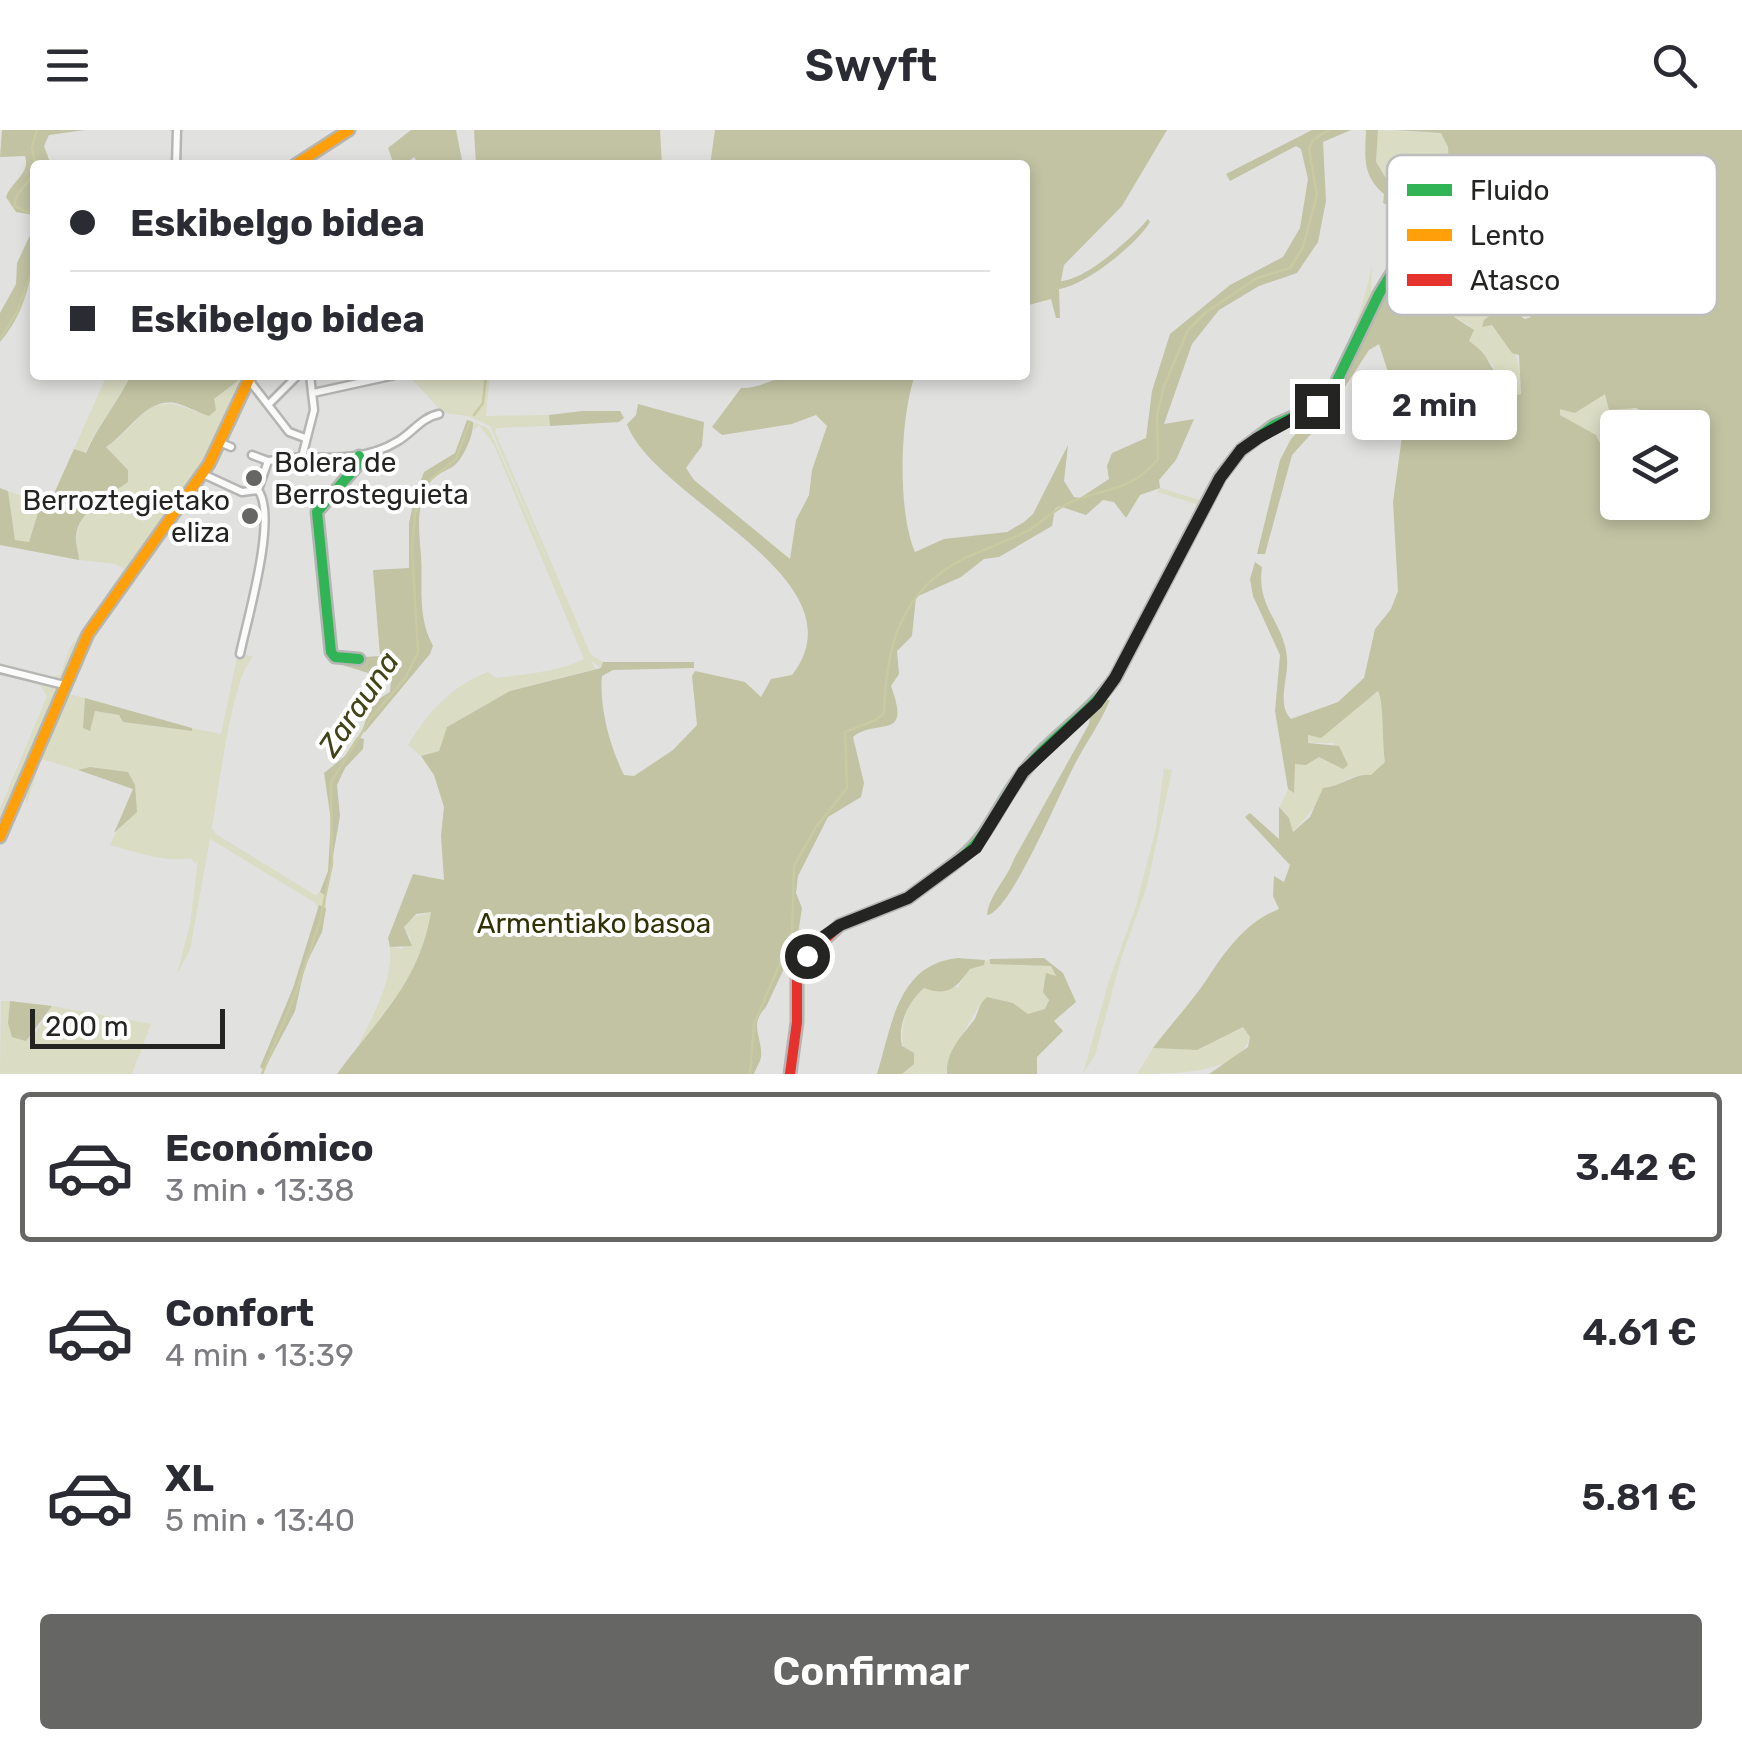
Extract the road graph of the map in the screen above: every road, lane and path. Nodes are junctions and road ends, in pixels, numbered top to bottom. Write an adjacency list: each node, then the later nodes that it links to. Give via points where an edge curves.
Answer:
1 (177, 130): 3 (street)
2 (350, 130): 4 (street)
3 (176, 160)
4 (303, 160)
5 (1387, 281): 26 (street, via 1332,391 1306,413 1274,426 1230,464 1115,678 1023,772 976,848 908,898 840,925 807,956 797,977)
6 (247, 380): 19 (street, via 226,445)
7 (250, 380): 12 (street)
8 (293, 380): 12 (street)
9 (311, 380): 11 (street)
10 (372, 380): 11 (street)
11 (313, 393): 14 (street)
12 (269, 404): 14 (street, via 289,432)
13 (439, 414): 16 (street, via 390,446)
14 (305, 438): 17 (street)
15 (252, 454): 18 (street)
16 (358, 456): 17 (street); 22 (street, via 317,512 332,652)
17 (302, 457): 18 (street)
18 (268, 461): 20 (street)
19 (202, 474): 20 (street, via 242,492); 24 (street, via 96,621)
20 (258, 490): 21 (street, via 266,526)
21 (240, 654)
22 (359, 659)
23 (0, 669): 24 (street)
24 (64, 685): 25 (street)
25 (0, 837)
26 (790, 1074)

